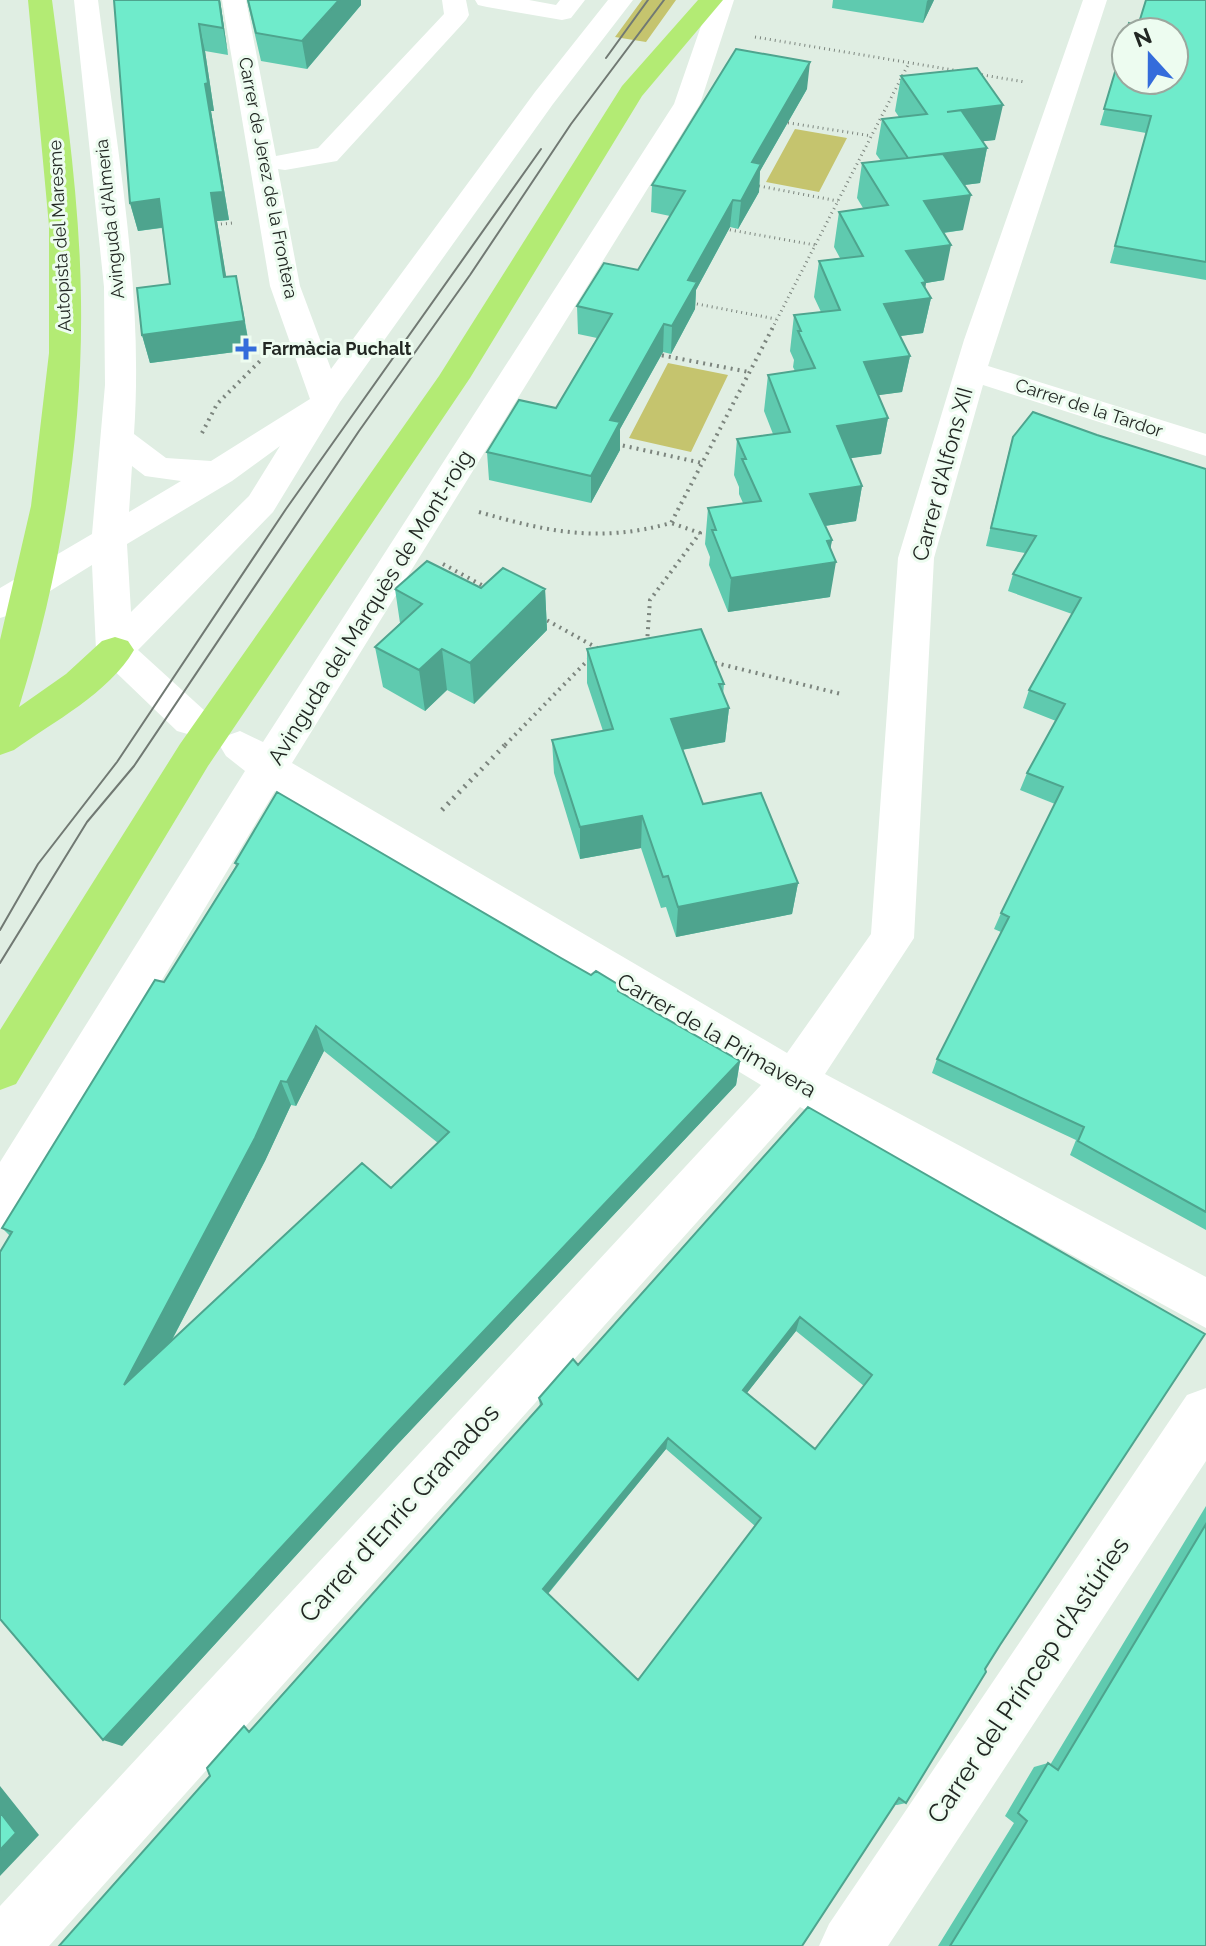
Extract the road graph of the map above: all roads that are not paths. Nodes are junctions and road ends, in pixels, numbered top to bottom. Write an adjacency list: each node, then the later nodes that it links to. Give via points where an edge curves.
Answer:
1 (40, 0): 21 (highway, Autopista del Maresme, via 65,285 65,361 43,546)
2 (86, 0): 14 (street, Avinguda d'Almeria, via 119,287)
3 (234, 0): 13 (street, Carrer de Jerez de la Frontera, via 285,286)
4 (454, 0): 11 (street, via 457,15 327,155)
5 (487, 0): 6 (street, via 562,13)
6 (573, 0)
7 (621, 0): 13 (street)
8 (711, 0): 25 (highway, via 631,92 454,378 194,755)
9 (722, 0): 24 (street, Avinguda del Marquès de Mont-roig, via 687,104)
10 (1095, 0): 12 (street, Carrer d'Alfons XII)
11 (285, 162)
12 (971, 371): 15 (street, Carrer de la Tardor); 26 (street, Carrer d'Alfons XII, via 916,558 892,938)
13 (326, 399): 16 (street); 20 (street, via 261,504)
14 (118, 439): 16 (street, via 157,468); 17 (street, Avinguda d'Almeria)
15 (1206, 445)
16 (220, 473): 17 (street)
17 (109, 540): 18 (street); 19 (street, via 67,591); 20 (street, Avinguda d'Almeria)
18 (0, 605)
19 (0, 631)
20 (115, 650): 22 (street); 23 (highway, via 79,684)
21 (0, 706)
22 (191, 721)
23 (0, 740)
24 (255, 757): 26 (street, Carrer de la Primavera); 27 (street, Avinguda del Marquès de Mont-roig)
25 (0, 1070)
26 (794, 1081): 28 (street, Carrer de la Primavera); 30 (street, Carrer d'Enric Granados)
27 (0, 1206)
28 (1206, 1304)
29 (1206, 1414): 31 (street, Carrer del Príncep d'Astúries)
30 (6, 1946)
31 (851, 1946)

